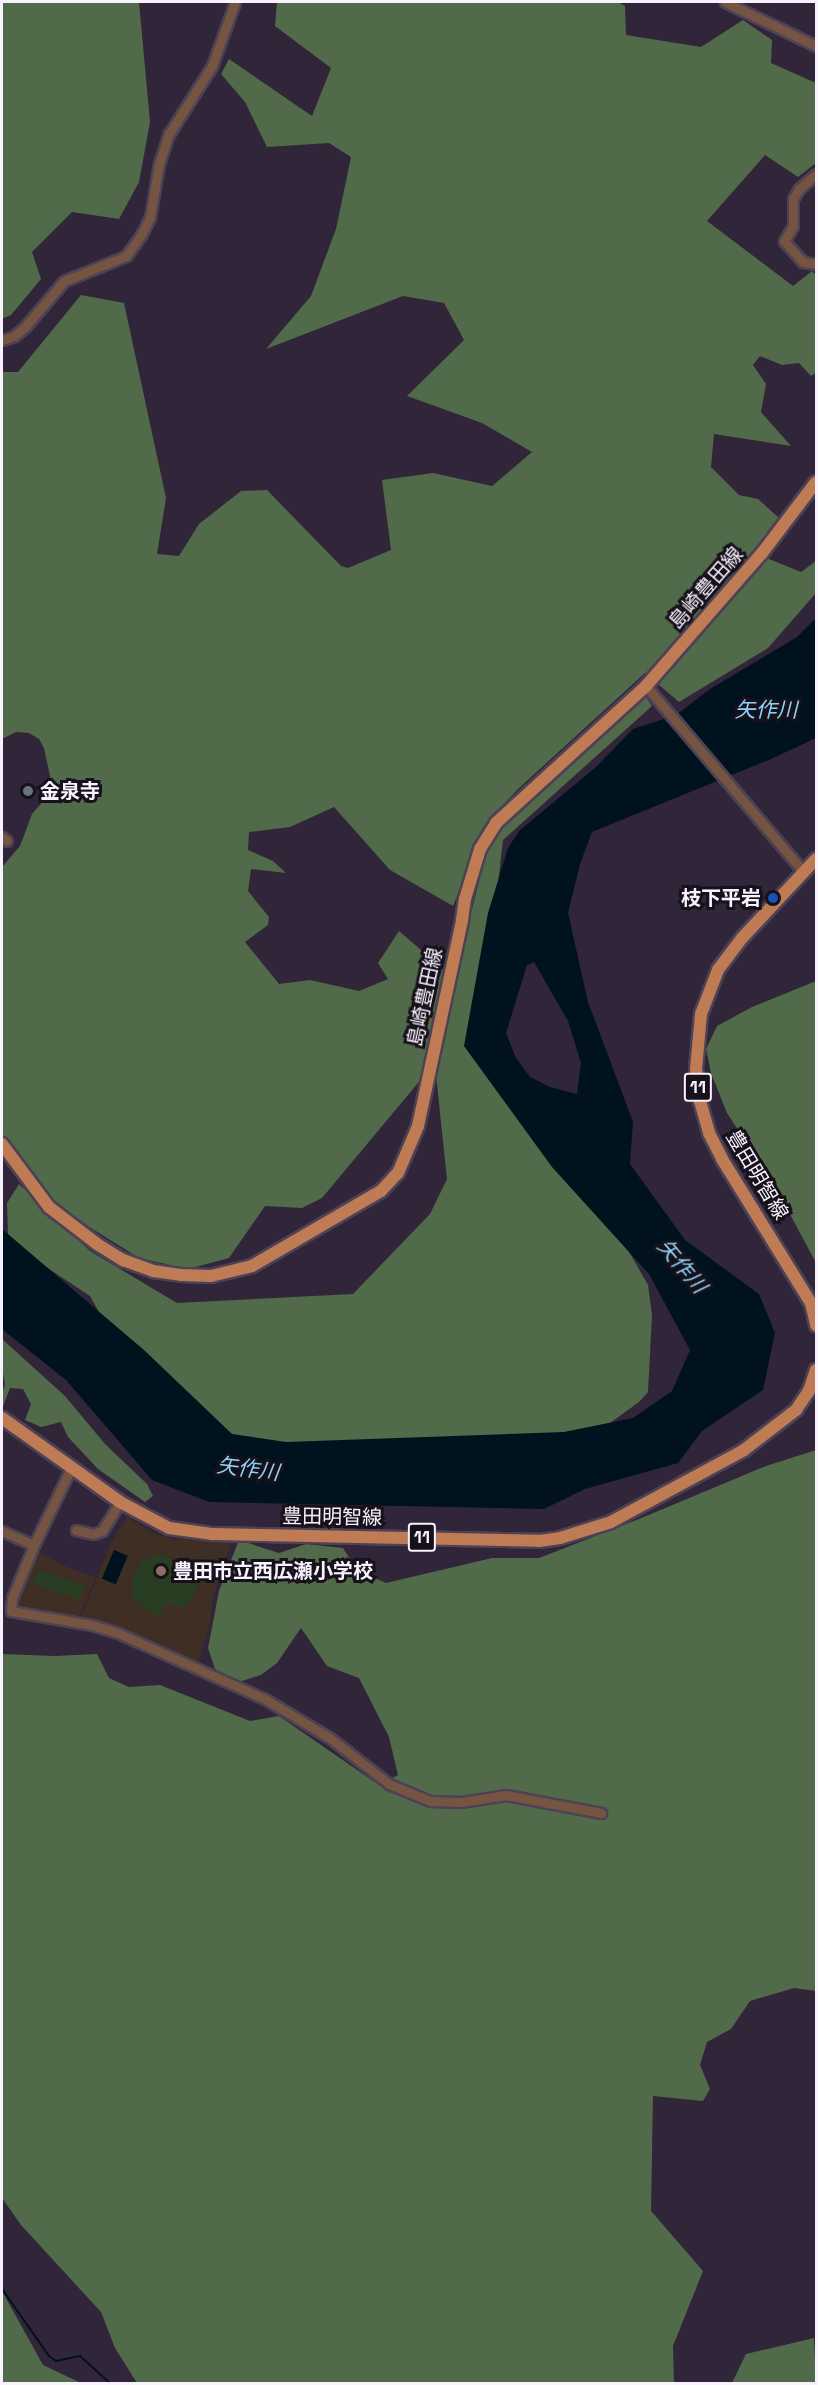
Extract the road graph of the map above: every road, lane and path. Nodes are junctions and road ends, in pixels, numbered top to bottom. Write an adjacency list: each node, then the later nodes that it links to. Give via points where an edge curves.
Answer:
1 (235, 2): 6 (street, via 212,66 170,134 159,164 150,217 131,251 64,280 25,327)
2 (725, 2): 3 (street)
3 (816, 46)
4 (816, 174): 5 (street, via 793,199 793,226 784,241 803,262)
5 (816, 264)
6 (2, 340)
7 (816, 482): 8 (main road, 島崎豊田線)
8 (649, 690): 10 (street); 11 (main road, 島崎豊田線, via 506,811 480,849 465,899 417,1126 398,1173 381,1191 252,1266 211,1276 181,1275 153,1271 123,1260 97,1244 49,1208)
9 (816, 859): 10 (main road, 豊田明智線 / 11)
10 (804, 872): 12 (main road, 豊田明智線 / 11, via 718,969 701,1014 696,1069 709,1133 811,1303)
11 (2, 1144)
12 (816, 1325)
13 (816, 1370): 16 (main road, 豊田明智線 / 11, via 809,1391 796,1410 744,1450 611,1522 560,1538 520,1541 212,1534 169,1527)
14 (2, 1418): 15 (main road, 豊田明智線 / 11)
15 (71, 1468): 16 (main road, 豊田明智線 / 11); 19 (street)
16 (120, 1502): 17 (street, via 102,1531 93,1534)
17 (75, 1530)
18 (2, 1531): 19 (street)
19 (34, 1545): 20 (street, via 12,1598 11,1611 118,1633 266,1699 330,1738 389,1784 430,1801 461,1802 506,1795)
20 (601, 1813)

